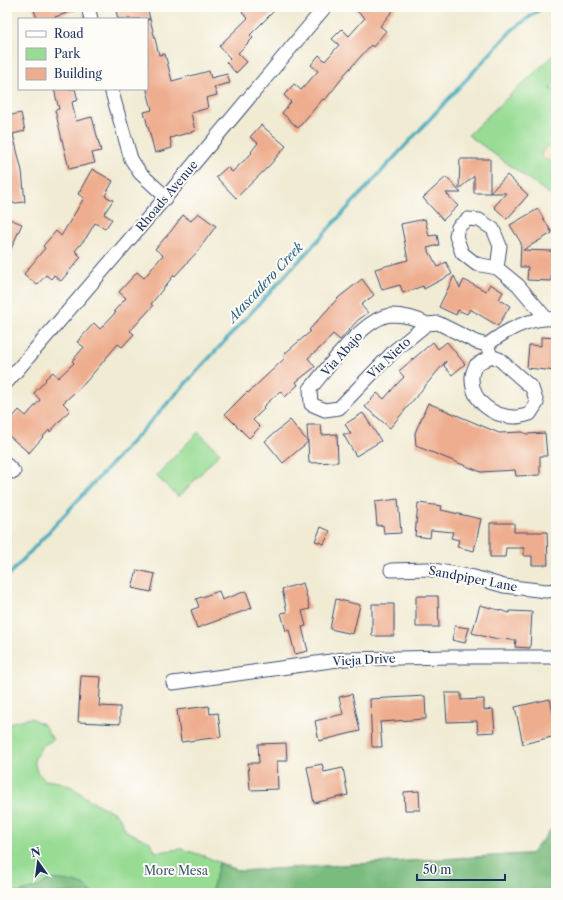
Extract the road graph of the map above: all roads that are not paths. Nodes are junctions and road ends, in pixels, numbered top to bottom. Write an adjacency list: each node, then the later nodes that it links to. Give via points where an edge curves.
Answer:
1 (88, 7): 3 (street)
2 (325, 7): 5 (street, Rhoads Avenue)
3 (91, 18)
4 (111, 90): 5 (street, via 131,159 140,173)
5 (166, 197): 10 (street, Rhoads Avenue)
6 (497, 268): 7 (street, via 518,284)
7 (551, 318): 9 (street, via 522,324 508,331 495,338)
8 (427, 324): 9 (street, via 438,323); 11 (street, Via Abajo, via 415,318 390,315 375,321 355,337); 11 (street, Via Nieto, via 395,350 339,408 325,410 311,404)
9 (489, 351): 9 (street, via 476,365 472,376 478,398 487,409 501,415 516,417 530,414 537,403 532,388)
10 (7, 382)
11 (310, 389)
12 (391, 570): 13 (street, Sandpiper Lane, via 427,569 474,577 504,586)
13 (556, 590)
14 (556, 657): 15 (street, Vieja Drive, via 345,659)
15 (173, 683)

